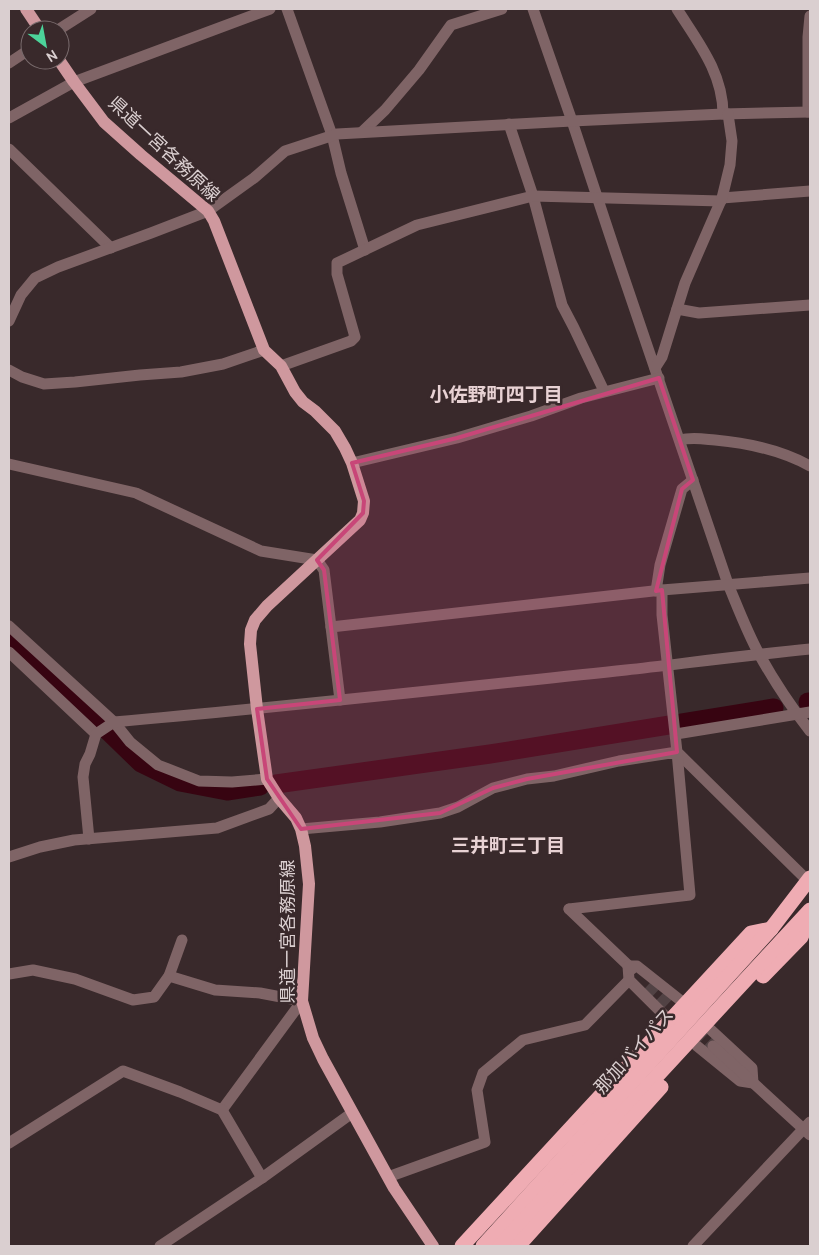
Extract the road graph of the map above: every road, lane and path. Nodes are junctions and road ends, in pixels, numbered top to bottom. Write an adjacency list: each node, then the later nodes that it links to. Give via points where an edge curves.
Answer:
1 (26, 9): 9 (main road)
2 (91, 9): 10 (street)
3 (270, 9): 14 (street)
4 (287, 9): 21 (street)
5 (502, 9): 20 (street, via 452,25 419,70)
6 (533, 9): 18 (street)
7 (677, 9): 16 (street, via 709,58)
8 (810, 16): 15 (street)
9 (33, 20)
10 (70, 22)
11 (20, 56): 12 (street)
12 (9, 63)
13 (66, 70): 14 (main road, 県道一宮各務原線)
14 (74, 82): 17 (street); 27 (main road, 県道一宮各務原線, via 104,122)
15 (809, 112): 16 (street)
16 (726, 114): 18 (street); 26 (street, via 732,140)
17 (9, 118)
18 (572, 121): 19 (street); 25 (street)
19 (509, 124): 20 (street); 24 (street)
20 (362, 132): 21 (street)
21 (332, 135): 27 (street, via 285,151); 29 (street)
22 (9, 149): 28 (street)
23 (810, 191): 26 (street)
24 (533, 196): 25 (street); 29 (street, via 417,225); 37 (street, via 562,305)
25 (598, 198): 26 (street); 36 (street)
26 (722, 200): 31 (street, via 685,283)
27 (208, 211): 28 (street); 33 (main road, 県道一宮各務原線)
28 (111, 248): 32 (street, via 35,278 21,295)
29 (365, 250): 34 (street, via 337,264 355,337)
30 (810, 305): 31 (street, via 699,313)
31 (677, 309): 36 (street)
32 (9, 321)
33 (264, 350): 34 (main road, 県道一宮各務原線); 35 (street, via 223,364 181,372 75,382 44,384)
34 (281, 366): 39 (main road, 県道一宮各務原線, via 294,392 335,431)
35 (9, 370)
36 (657, 373): 37 (street); 38 (street)
37 (604, 391): 39 (street, via 457,438)
38 (680, 440): 41 (street, via 690,437 737,442 771,449); 42 (street)
39 (352, 463): 43 (main road, 県道一宮各務原線, via 364,501 363,513 360,520)
40 (9, 464): 43 (street, via 136,493 260,551)
41 (810, 466)
42 (693, 480): 45 (street); 46 (street, via 682,489 660,565)
43 (317, 560): 48 (street, via 324,570); 54 (main road, 県道一宮各務原線, via 255,620 250,644)
44 (810, 578): 45 (street)
45 (728, 584): 46 (street); 51 (street)
46 (659, 591): 48 (street); 52 (street)
47 (9, 626): 58 (street)
48 (331, 627): 53 (street)
49 (810, 649): 51 (street)
50 (9, 652): 58 (street)
51 (759, 654): 52 (street); 56 (street)
52 (668, 665): 53 (street); 57 (street)
53 (340, 700): 54 (street)
54 (257, 710): 58 (street); 61 (main road, 県道一宮各務原線)
55 (810, 712): 56 (street)
56 (796, 714): 57 (street); 59 (street)
57 (675, 727): 60 (street)
58 (105, 728): 61 (street, via 130,742 158,765 199,781); 64 (street, via 85,764 83,778)
59 (810, 731)
60 (677, 752): 63 (street, via 519,781 492,788 440,813); 66 (street); 71 (street, via 690,895 569,909)
61 (267, 779): 62 (main road, 県道一宮各務原線)
62 (279, 798): 63 (main road, 県道一宮各務原線); 64 (street, via 269,809 217,828)
63 (301, 829): 76 (main road, 県道一宮各務原線, via 309,884)
64 (89, 840): 65 (street, via 40,847)
65 (9, 857)
66 (809, 879): 69 (highway, 那加バイパス)
67 (810, 910): 89 (highway, 那加バイパス)
68 (810, 915): 79 (highway, via 801,937)
69 (771, 929): 77 (highway, via 751,933); 89 (highway, 那加バイパス)
70 (182, 940): 73 (street)
71 (628, 966): 74 (street); 75 (street); 77 (street, via 637,966)
72 (9, 974): 73 (street, via 33,970 75,978 133,1000 154,997)
73 (169, 976): 76 (street, via 215,990 260,993)
74 (629, 980): 78 (street); 87 (street, via 585,1025 523,1040 483,1072 476,1090 485,1142)
75 (648, 984)
76 (302, 1001): 83 (street); 84 (main road, 県道一宮各務原線, via 313,1038)
77 (685, 1004): 78 (highway)
78 (670, 1021): 92 (highway)
79 (711, 1030): 80 (highway); 82 (street, via 752,1068)
80 (698, 1046): 82 (street, via 740,1081); 95 (highway)
81 (713, 1046): 82 (street)
82 (753, 1083): 85 (street)
83 (222, 1110): 86 (street, via 123,1071); 88 (street)
84 (352, 1113): 87 (main road, 県道一宮各務原線); 88 (street)
85 (808, 1128): 96 (street)
86 (9, 1143)
87 (388, 1177): 91 (main road, 県道一宮各務原線)
88 (262, 1178): 90 (street)
89 (520, 1215): 93 (highway, 那加バイパス); 94 (highway, 那加バイパス)
90 (160, 1246)
91 (433, 1246)
92 (462, 1246)
93 (483, 1246)
94 (500, 1246)
95 (518, 1246)
96 (693, 1246)

